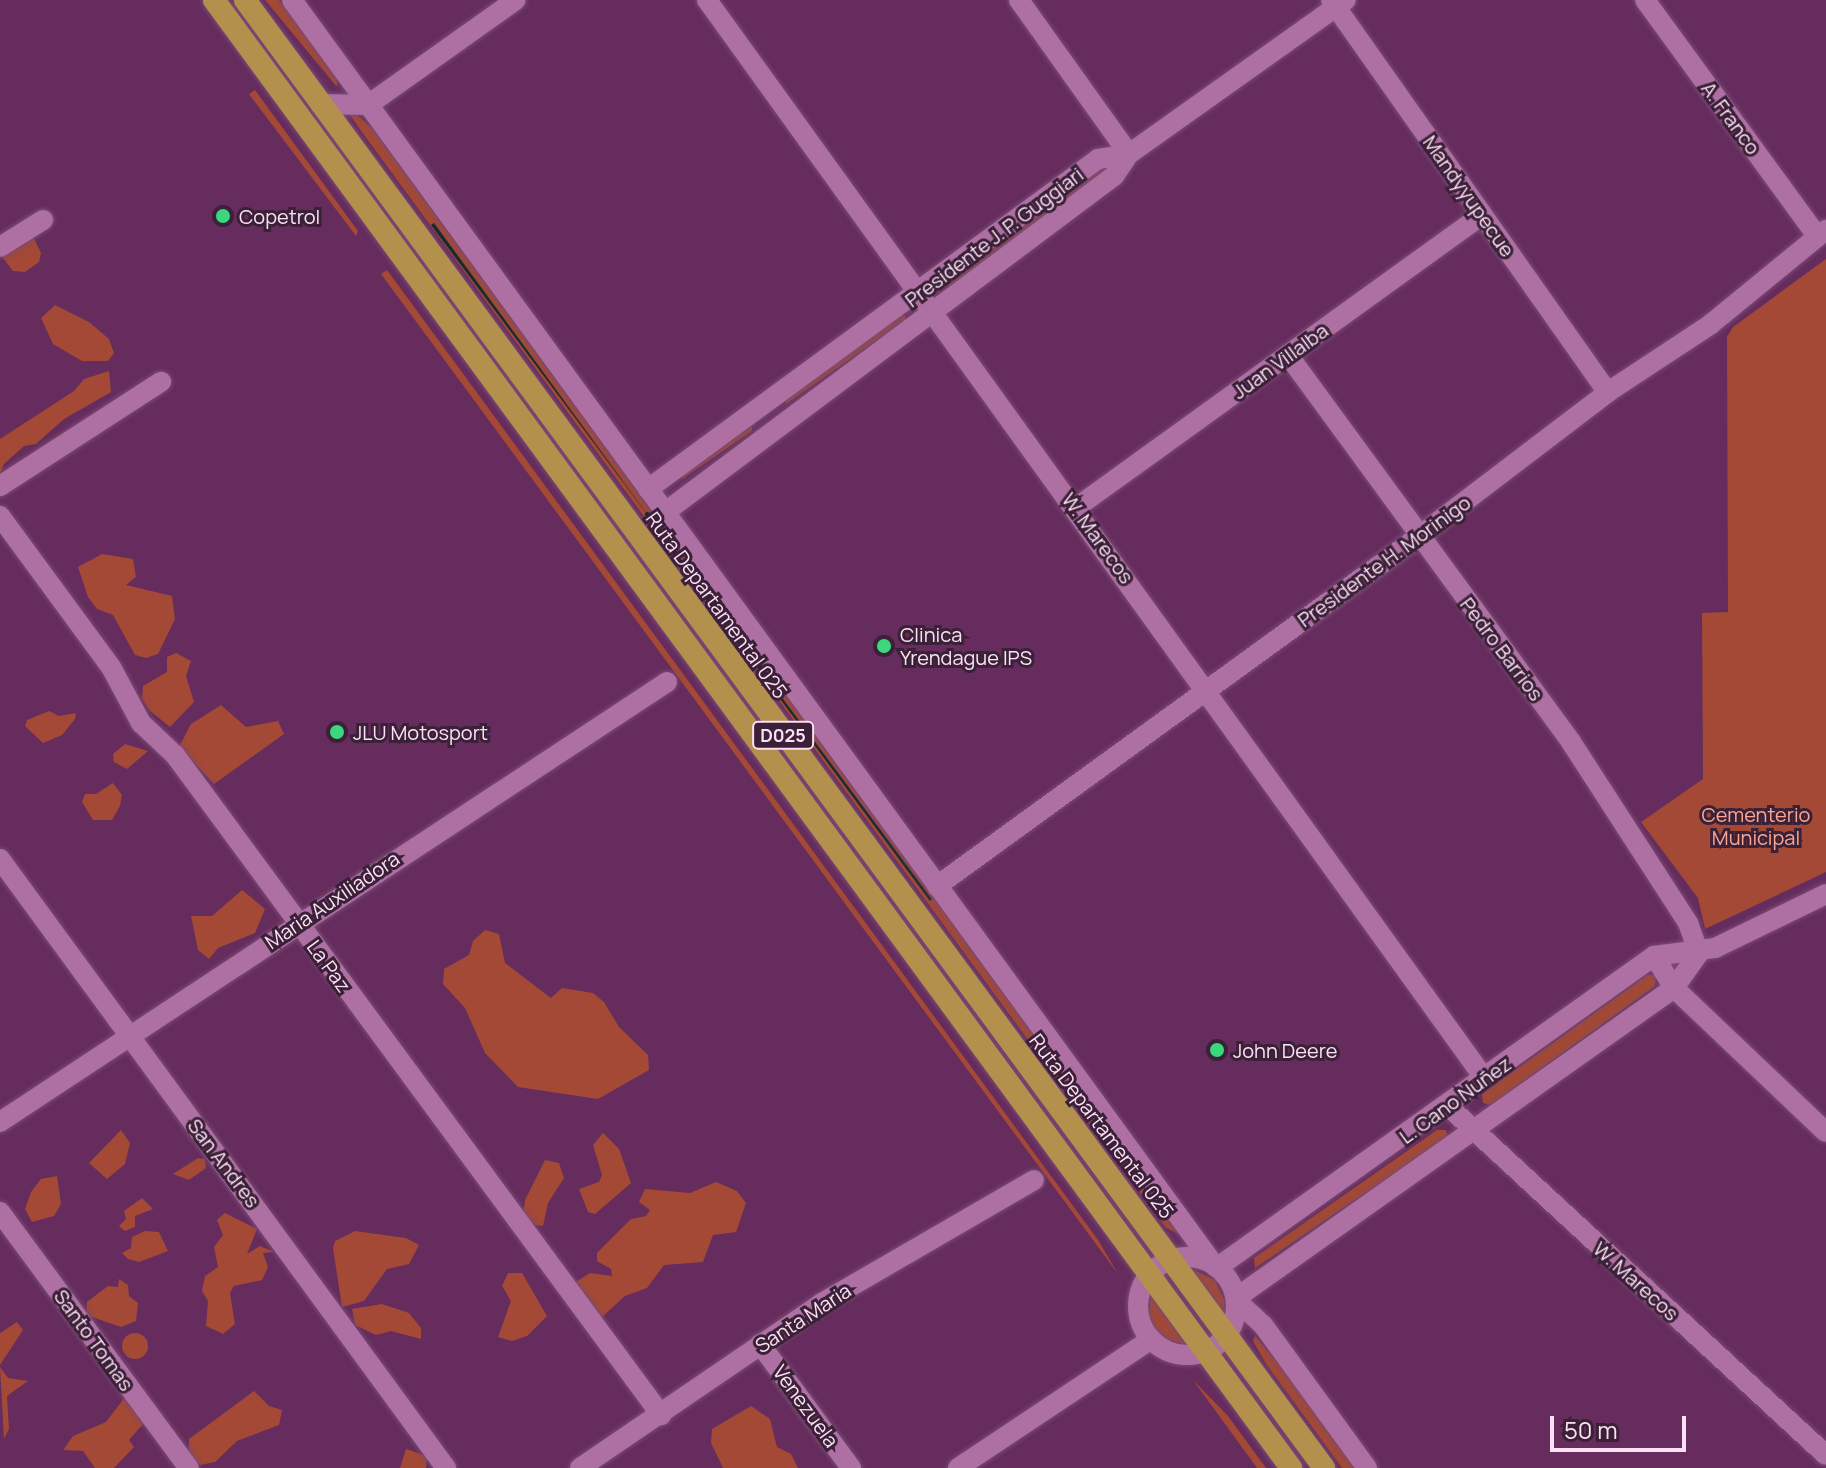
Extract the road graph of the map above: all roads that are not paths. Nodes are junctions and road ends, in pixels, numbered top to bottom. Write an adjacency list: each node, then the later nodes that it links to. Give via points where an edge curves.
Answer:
1 (214, 0): 48 (highway, D025)
2 (245, 0): 9 (highway, Ruta Departamental 025 / D025)
3 (292, 0): 10 (street)
4 (516, 0): 10 (street)
5 (707, 0): 16 (street, W. Marecos)
6 (1019, 0): 11 (street)
7 (1645, 0): 14 (street, A. Franco)
8 (1338, 2): 11 (street, Presidente J. P. Guggiari); 12 (street, Mandyyupecue)
9 (320, 104): 10 (street); 46 (highway, Ruta Departamental 025 / D025)
10 (368, 105): 24 (street)
11 (1129, 154): 16 (street, Presidente J. P. Guggiari, via 1098,159); 17 (street, via 1114,176)
12 (1482, 215): 18 (street, Juan Villalba); 20 (street, Mandyyupecue)
13 (43, 220): 15 (street)
14 (1821, 233): 20 (street, Presidente H. Morinigo, via 1711,324)
15 (0, 247)
16 (920, 292): 17 (street, W. Marecos); 21 (street, Presidente J. P. Guggiari)
17 (934, 312): 22 (street); 25 (street, W. Marecos)
18 (1288, 355): 25 (street, Juan Villalba); 28 (street, Pedro Barrios)
19 (161, 382): 23 (street)
20 (1608, 392): 28 (street, Presidente H. Morinigo)
21 (756, 411): 22 (street); 24 (street, Presidente J. P. Guggiari)
22 (771, 433): 26 (street)
23 (0, 486)
24 (648, 489): 26 (street)
25 (1077, 507): 30 (street, W. Marecos)
26 (664, 513): 32 (street)
27 (0, 516): 34 (street, La Paz, via 111,667 141,723 175,755)
28 (1418, 537): 30 (street, Presidente H. Morinigo); 35 (street, Pedro Barrios, via 1571,742 1688,923)
29 (667, 682): 34 (street, Maria Auxiliadora)
30 (1208, 690): 32 (street, Presidente H. Morinigo); 39 (street, W. Marecos)
31 (0, 859): 38 (street, San Andres)
32 (937, 886): 47 (street)
33 (1826, 894): 35 (street, L. Cano Nuñez)
34 (297, 922): 38 (street, Maria Auxiliadora); 54 (street, La Paz)
35 (1699, 953): 36 (street, L. Cano Nuñez); 37 (street, L. Cano Nuñez)
36 (1654, 956): 37 (street); 39 (street, L. Cano Nuñez)
37 (1674, 988): 42 (street, L. Cano Nuñez); 43 (street)
38 (132, 1039): 41 (street, Maria Auxiliadora); 57 (street, San Andres)
39 (1485, 1079): 40 (street, L. Cano Nuñez)
40 (1448, 1106): 42 (street, W. Marecos); 47 (street, L. Cano Nuñez)
41 (0, 1122)
42 (1473, 1132): 49 (street, L. Cano Nuñez); 55 (street, W. Marecos)
43 (1826, 1132)
44 (1034, 1180): 52 (street, Santa Maria)
45 (0, 1212): 56 (street, Santo Tomas)
46 (1171, 1259): 47 (street, via 1188,1256); 48 (street); 50 (highway, Ruta Departamental 025 / D025)
47 (1216, 1267): 49 (street)
48 (1149, 1274): 51 (street, via 1137,1310); 53 (highway, D025)
49 (1236, 1299): 50 (street); 63 (street, via 1263,1325)
50 (1227, 1335): 53 (street); 62 (highway, Ruta Departamental 025 / D025)
51 (1150, 1340): 53 (street, via 1177,1355); 60 (street)
52 (760, 1344): 54 (street, Santa Maria); 59 (street, Venezuela)
53 (1206, 1352): 61 (highway, D025)
54 (661, 1415): 58 (street, Santa Maria)
55 (1826, 1455)
56 (189, 1468)
57 (446, 1468)
58 (580, 1468)
59 (851, 1468)
60 (958, 1468)
61 (1291, 1468)
62 (1324, 1468)
63 (1367, 1468)

